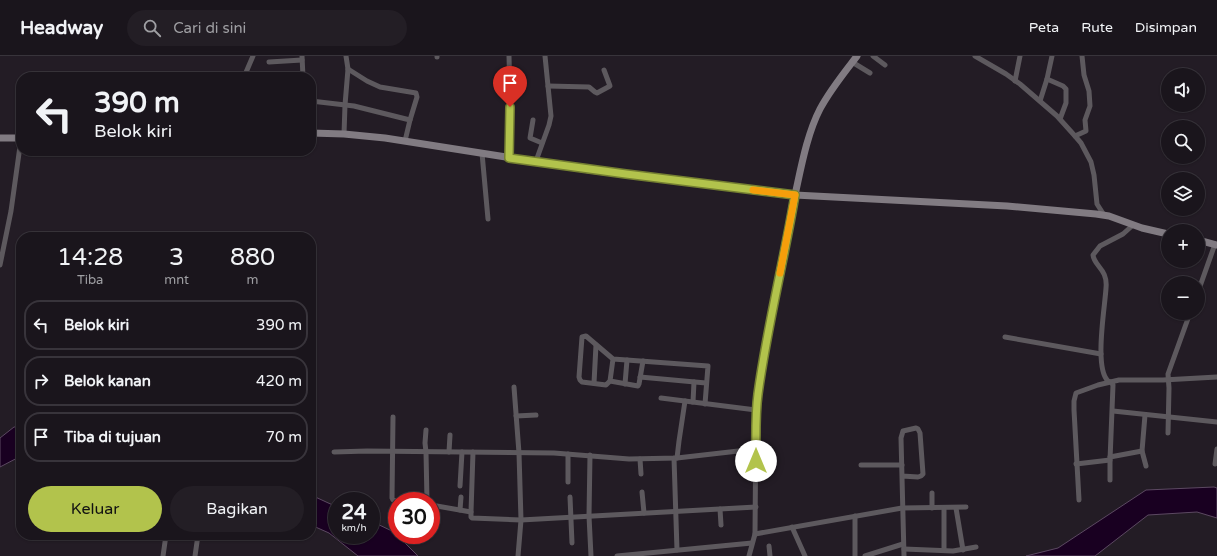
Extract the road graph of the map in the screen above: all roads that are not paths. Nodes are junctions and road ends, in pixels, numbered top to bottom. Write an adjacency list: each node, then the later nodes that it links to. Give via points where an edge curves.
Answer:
1 (253, 56): 16 (street)
2 (346, 56): 14 (street)
3 (509, 56): 37 (street)
4 (545, 56): 21 (street)
5 (874, 56): 13 (street)
6 (976, 56): 20 (street)
7 (1020, 56): 20 (street)
8 (1052, 56): 19 (street)
9 (1082, 56): 30 (street, via 1090,106 1085,118 1086,131)
10 (302, 58): 12 (street); 17 (street)
11 (854, 59): 18 (street); 39 (street, via 820,110 807,146)
12 (269, 62)
13 (885, 65)
14 (348, 69): 24 (street); 26 (street, via 380,87 416,93)
15 (604, 70): 21 (street, via 610,86 597,93 590,87)
16 (246, 72)
17 (303, 72)
18 (870, 73)
19 (1047, 79): 22 (street); 25 (street, via 1066,89 1066,103)
20 (1015, 81): 22 (street)
21 (548, 86): 34 (street, via 550,120)
22 (1040, 101): 25 (street)
23 (316, 102): 24 (street)
24 (345, 105): 26 (street); 29 (street)
25 (1060, 119): 30 (street)
26 (410, 120): 33 (street)
27 (532, 120): 34 (street, via 530,138)
28 (316, 133): 29 (street)
29 (344, 134): 33 (street)
30 (1075, 136): 40 (street, via 1093,169)
31 (0, 138): 32 (street)
32 (16, 138)
33 (405, 141): 35 (street)
34 (542, 143): 38 (street)
35 (482, 153): 37 (street); 43 (street)
36 (19, 156): 46 (street, via 11,211)
37 (509, 158): 38 (street)
38 (536, 162): 39 (street)
39 (795, 195): 41 (street, via 1007,206); 72 (street)
40 (1096, 204): 41 (street); 42 (street)
41 (1091, 214): 42 (street)
42 (1104, 215): 44 (street)
43 (488, 219)
44 (1133, 226): 45 (street); 54 (street, via 1100,246 1093,255 1102,268 1107,285)
45 (1161, 232)
46 (3, 237): 49 (street)
47 (1205, 242): 48 (street)
48 (1216, 245): 50 (street)
49 (0, 265)
50 (1204, 276)
51 (1187, 320): 60 (street)
52 (1005, 337): 54 (street)
53 (596, 345): 55 (street); 64 (street); 64 (street, via 586,336 582,337 579,377 582,382)
54 (1101, 354): 63 (street, via 1104,375)
55 (613, 359): 56 (street); 61 (street)
56 (627, 360): 57 (street); 66 (street)
57 (643, 361): 59 (street); 65 (street, via 708,366)
58 (1217, 376): 60 (street)
59 (640, 377): 62 (street); 66 (street, via 638,386)
60 (1168, 380): 63 (street); 77 (street)
61 (610, 381): 64 (street, via 606,385); 66 (street)
62 (694, 382): 65 (street); 70 (street)
63 (1111, 382): 73 (street); 98 (street, via 1075,395)
64 (594, 383)
65 (706, 383): 71 (street)
66 (625, 384)
67 (514, 386): 76 (street)
68 (661, 398): 69 (street)
69 (685, 401): 70 (street); 96 (street)
70 (693, 402): 71 (street)
71 (705, 404): 72 (street)
72 (756, 410): 83 (street)
73 (1113, 411): 74 (street); 97 (street)
74 (1146, 414): 77 (street); 85 (street)
75 (536, 415): 76 (street)
76 (516, 416): 92 (street)
77 (1168, 416): 79 (street); 81 (street)
78 (393, 417): 87 (street)
79 (1217, 422)
80 (426, 430): 88 (street)
81 (1168, 433)
82 (450, 435): 89 (street)
83 (756, 449): 96 (street); 116 (street)
84 (1217, 449): 99 (street)
85 (1142, 451): 97 (street); 102 (street)
86 (334, 452): 87 (street)
87 (393, 452): 88 (street); 108 (street)
88 (426, 452): 89 (street); 109 (street)
89 (449, 452): 90 (street)
90 (462, 452): 91 (street); 107 (street)
91 (473, 452): 92 (street); 124 (street)
92 (520, 453): 93 (street); 130 (street)
93 (568, 454): 94 (street); 106 (street)
94 (590, 455): 95 (street); 127 (street)
95 (640, 458): 96 (street); 103 (street)
96 (675, 458): 125 (street)
97 (1110, 458): 98 (street); 105 (street)
98 (1076, 464): 114 (street)
99 (1215, 464)
100 (861, 465): 101 (street)
101 (902, 465): 104 (street); 104 (street, via 902,431 916,428 920,434 923,474 918,477)
102 (1146, 466)
103 (641, 474)
104 (902, 476): 118 (street)
105 (1110, 480)
106 (568, 482)
107 (460, 486)
108 (392, 492)
109 (427, 492)
110 (642, 492): 126 (street)
111 (932, 493): 119 (street)
112 (461, 497): 123 (street)
113 (570, 497): 129 (street)
114 (1079, 500)
115 (440, 507): 123 (street)
116 (756, 507): 122 (street); 133 (street)
117 (966, 507): 121 (street)
118 (902, 508): 119 (street); 128 (street); 139 (street)
119 (932, 508): 120 (street)
120 (944, 508): 121 (street); 142 (street)
121 (956, 508): 143 (street)
122 (720, 509): 125 (street); 131 (street)
123 (460, 510): 124 (street)
124 (471, 512): 130 (street, via 472,518)
125 (676, 512): 126 (street); 141 (street)
126 (644, 513): 127 (street)
127 (588, 516): 129 (street); 147 (street)
128 (855, 516): 132 (street); 152 (street)
129 (571, 518): 130 (street); 136 (street)
130 (521, 520): 146 (street)
131 (721, 525)
132 (792, 527): 133 (street); 151 (street)
133 (755, 534): 137 (street)
134 (165, 540): 144 (street)
135 (197, 540): 145 (street)
136 (572, 543)
137 (752, 543): 141 (street); 149 (street)
138 (769, 546): 150 (street)
139 (903, 547): 142 (street); 153 (street); 154 (street)
140 (976, 547): 143 (street)
141 (677, 550): 148 (street)
142 (944, 550): 143 (street)
143 (963, 550)
144 (163, 556)
145 (195, 556)
146 (518, 556)
147 (591, 556)
148 (617, 556)
149 (749, 556)
150 (770, 556)
151 (806, 556)
152 (855, 556)
153 (865, 556)
154 (904, 556)

